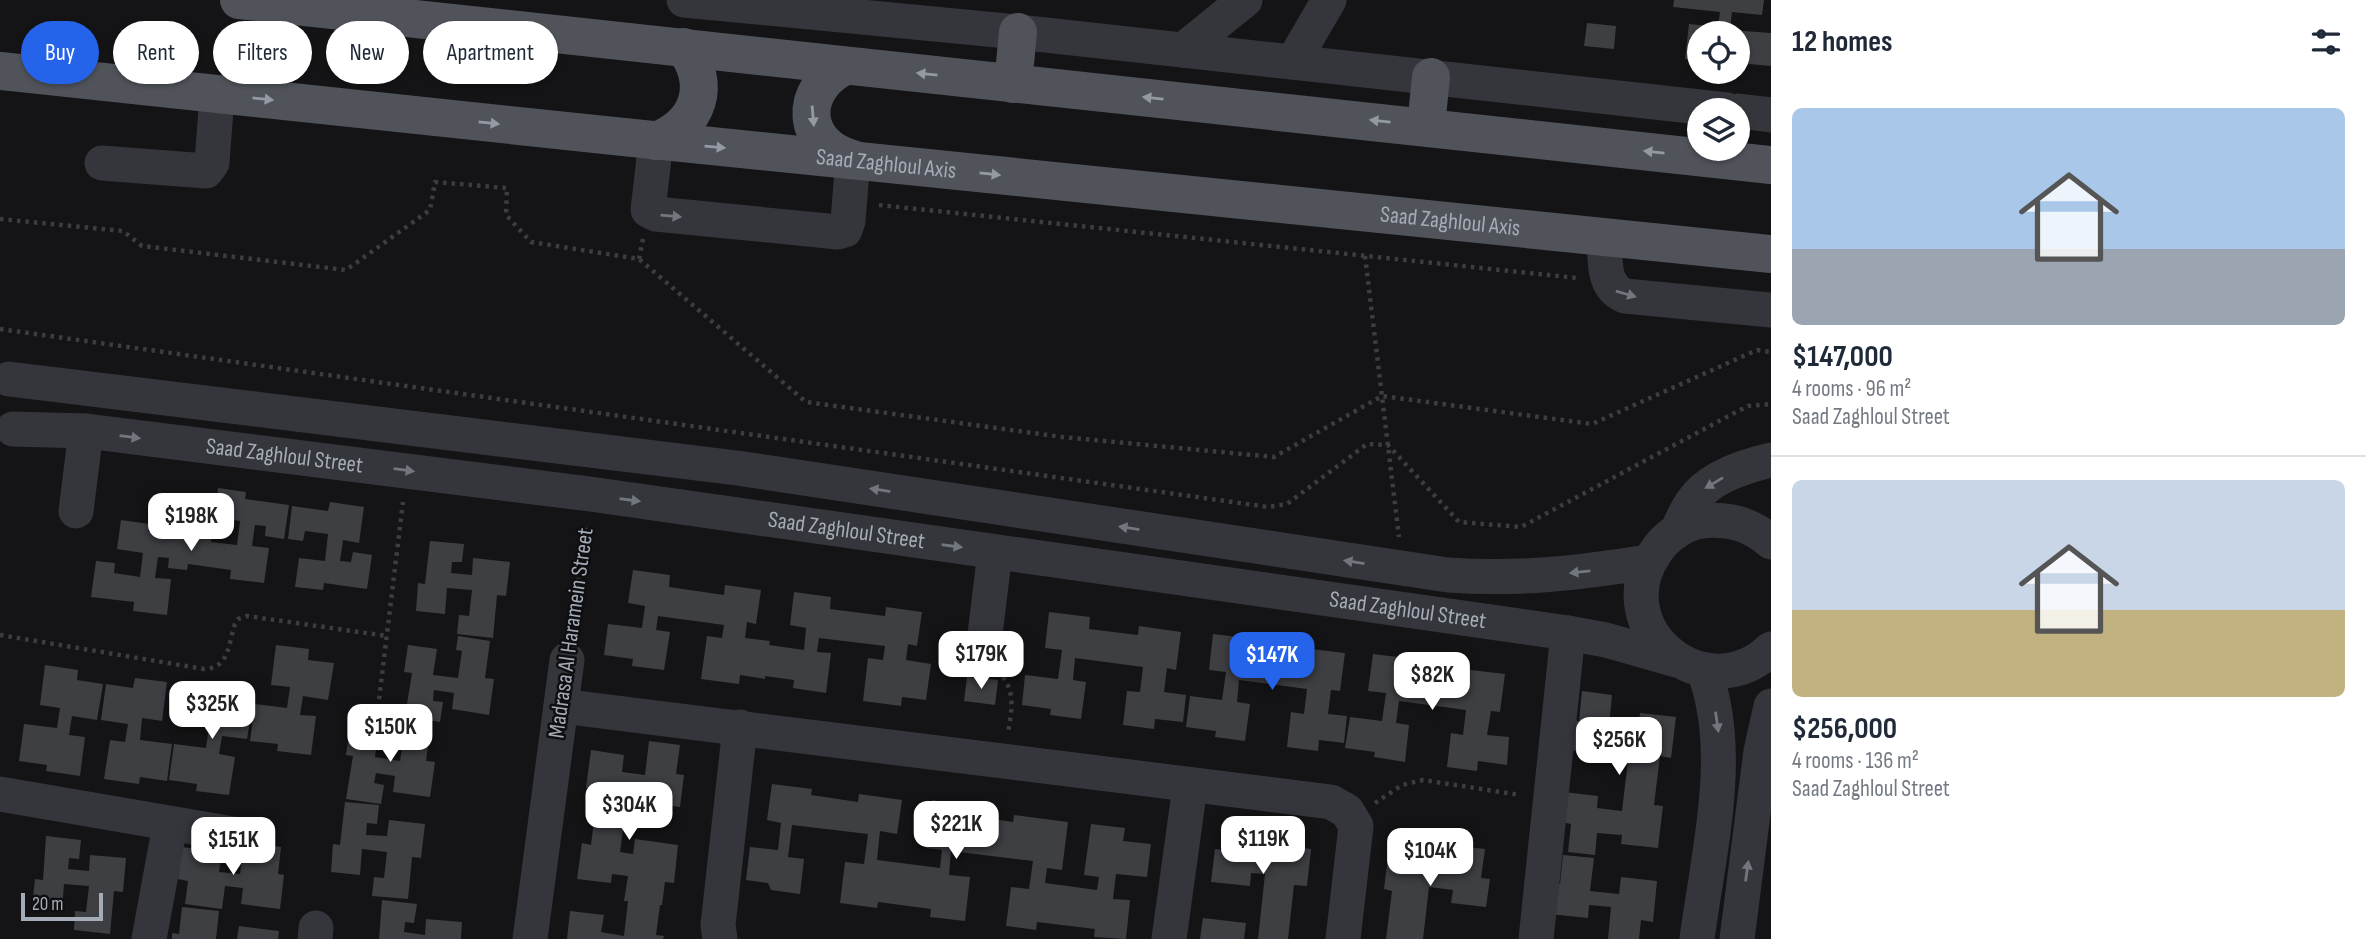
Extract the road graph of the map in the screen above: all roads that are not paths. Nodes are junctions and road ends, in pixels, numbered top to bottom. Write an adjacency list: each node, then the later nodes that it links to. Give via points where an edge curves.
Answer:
1 (239, 0): 6 (main road)
2 (684, 0): 5 (street)
3 (1329, 0): 8 (street)
4 (1236, 3): 7 (street)
5 (1017, 32): 7 (street); 12 (main road)
6 (684, 47): 9 (main road); 18 (main road, via 699,80 696,104 681,128)
7 (1183, 50): 8 (street)
8 (1293, 62): 11 (street)
9 (845, 66): 12 (main road, one-way to 9); 19 (main road, one-way to 19, via 816,90 811,116 829,149)
10 (0, 71): 13 (main road, Saad Zaghloul Axis)
11 (1431, 77): 14 (street); 17 (main road)
12 (1013, 84): 17 (main road, one-way to 12)
13 (218, 94): 18 (main road, Saad Zaghloul Axis, one-way to 18); 20 (street, via 212,163 206,170)
14 (1687, 106)
15 (1750, 112): 16 (street)
16 (1771, 115)
17 (1426, 126): 21 (main road, one-way to 17)
18 (656, 141): 19 (main road, Saad Zaghloul Axis, one-way to 19); 19 (street, one-way to 19, via 648,210 838,232 845,230)
19 (853, 159): 22 (main road, Saad Zaghloul Axis, one-way to 22)
20 (103, 163)
21 (1771, 164)
22 (1604, 237): 23 (main road, Saad Zaghloul Axis); 24 (street, one-way to 24, via 1608,282 1618,293)
23 (1771, 254)
24 (1771, 310)
25 (5, 374): 27 (street, via 18,403); 33 (street, Saad Zaghloul Street, one-way to 25, via 1499,579 1447,575 737,468)
26 (86, 431): 27 (street, Saad Zaghloul Street); 29 (street); 32 (street, Saad Zaghloul Street, one-way to 32, via 590,494)
27 (7, 437)
28 (1771, 460): 30 (street, one-way to 30, via 1751,464 1703,490)
29 (76, 511)
30 (1676, 531): 31 (street, via 1719,519 1741,523); 33 (street)
31 (1771, 542)
32 (995, 552): 34 (street, Saad Zaghloul Street); 36 (street)
33 (1648, 562): 38 (street, via 1642,584 1647,627 1660,645)
34 (1568, 633): 38 (street, Saad Zaghloul Street); 52 (street)
35 (1771, 649): 38 (street, via 1745,667 1725,671)
36 (982, 659)
37 (567, 660): 39 (street, Madrasa Al Haramein Street)
38 (1690, 665): 53 (street, one-way to 53, via 1713,693 1719,731 1719,776)
39 (561, 706): 41 (street); 48 (street, Madrasa Al Haramein Street)
40 (1771, 706): 44 (street, via 1761,751)
41 (740, 727): 42 (street); 49 (street)
42 (1190, 786): 50 (street); 51 (street, via 1331,802 1347,811 1356,835)
43 (0, 794): 45 (street)
44 (1763, 819): 54 (street, one-way to 44)
45 (170, 825): 46 (street); 47 (street)
46 (233, 834)
47 (149, 939)
48 (530, 939)
49 (719, 939)
50 (1169, 939)
51 (1343, 939)
52 (1536, 939)
53 (1697, 939)
54 (1737, 939)

